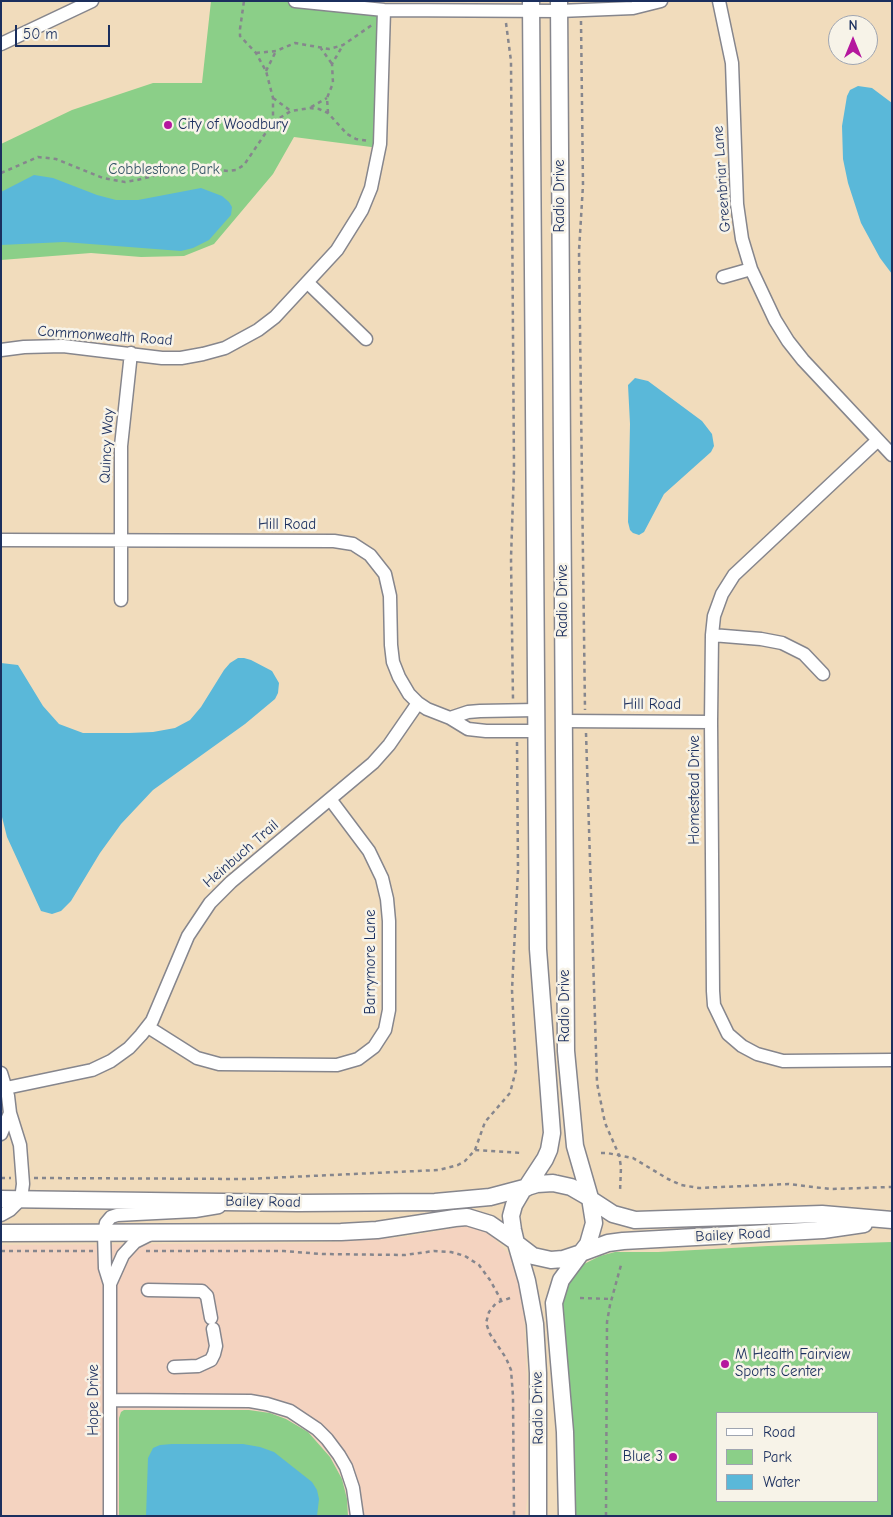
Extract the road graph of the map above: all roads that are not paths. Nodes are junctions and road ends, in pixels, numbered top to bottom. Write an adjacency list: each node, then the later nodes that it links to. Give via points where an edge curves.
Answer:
1 (92, 1): 8 (street)
2 (295, 1): 7 (street)
3 (661, 1): 6 (street, via 632,8)
4 (719, 1): 9 (street, Greenbriar Lane, via 732,63 736,204)
5 (531, 6): 6 (street); 7 (street); 23 (main road, Radio Drive)
6 (559, 6): 25 (main road, Radio Drive)
7 (384, 13): 11 (street, Commonwealth Road, via 380,144 371,188 362,210 337,250)
8 (1, 44)
9 (751, 269): 10 (street); 15 (street, Greenbriar Lane, via 788,341)
10 (723, 277)
11 (308, 282): 12 (street); 14 (street, Commonwealth Road, via 258,330 225,348 182,358)
12 (366, 338)
13 (1, 350): 14 (street, Commonwealth Road, via 63,346)
14 (131, 353): 18 (street, Quincy Way, via 121,446)
15 (878, 440): 16 (street, Greenbriar Lane); 20 (street, Homestead Drive, via 734,574 714,616)
16 (892, 455)
17 (1, 540): 18 (street, Hill Road)
18 (121, 540): 19 (street, Quincy Way); 22 (street, Hill Road, via 334,541 362,548 375,560 387,579 393,662 409,694)
19 (121, 600)
20 (712, 635): 21 (street, via 782,643 804,654); 26 (street, Homestead Drive)
21 (823, 674)
22 (418, 703): 24 (street, Hill Road); 28 (street, Heinbuch Trail, via 379,758)
23 (536, 710): 24 (street, via 468,712); 27 (main road, Radio Drive)
24 (450, 718): 27 (street, Hill Road, via 468,729)
25 (564, 721): 26 (street, Hill Road); 38 (main road, Radio Drive, via 566,1051 575,1146)
26 (711, 722): 30 (street, Homestead Drive, via 713,991 714,1004 728,1034 757,1054 783,1061)
27 (536, 731): 35 (main road, Radio Drive, via 538,949 552,1133 545,1159)
28 (330, 799): 29 (street, Heinbuch Trail, via 210,903 188,936); 29 (street, Barrymore Lane, via 369,851 382,878 387,899 389,1014 383,1034 374,1047 358,1059 337,1065 220,1064 197,1058)
29 (148, 1027): 32 (street, Heinbuch Trail, via 123,1053 100,1067)
30 (892, 1060)
31 (1, 1073): 32 (street)
32 (6, 1088): 33 (street)
33 (10, 1113): 34 (street); 37 (street, via 20,1145)
34 (1, 1134)
35 (525, 1188): 38 (main road, via 559,1183); 39 (main road, Bailey Road, via 490,1197 449,1201); 45 (main road, via 514,1205 512,1216)
36 (1, 1198): 37 (main road, Bailey Road)
37 (21, 1198): 39 (main road, Bailey Road); 40 (street)
38 (590, 1198): 41 (main road, Bailey Road, via 613,1214 635,1220 822,1214); 46 (main road, via 593,1230)
39 (248, 1202): 43 (street, via 195,1211 117,1215 108,1220)
40 (1, 1214)
41 (889, 1220): 46 (main road, Bailey Road, via 823,1230 623,1241)
42 (1, 1233): 43 (main road, Bailey Road)
43 (104, 1233): 44 (main road, Bailey Road); 47 (street, Hope Drive, via 104,1268)
44 (156, 1233): 45 (main road, Bailey Road, via 359,1231 467,1217 490,1224); 47 (street, Hope Drive, via 141,1238 130,1247)
45 (516, 1242): 46 (main road, via 541,1259 563,1259); 53 (main road, Radio Drive, via 535,1324)
46 (581, 1253): 54 (main road, Radio Drive, via 561,1280 554,1303 565,1432)
47 (110, 1284): 50 (street, Hope Drive)
48 (148, 1290): 49 (street, via 202,1291 206,1296 216,1346 214,1354 211,1360 198,1366)
49 (174, 1367)
50 (110, 1400): 51 (street, Hope Drive); 52 (street, via 250,1401 290,1411 317,1429 339,1455 356,1498)
51 (110, 1516)
52 (357, 1516)
53 (538, 1516)
54 (568, 1516)

